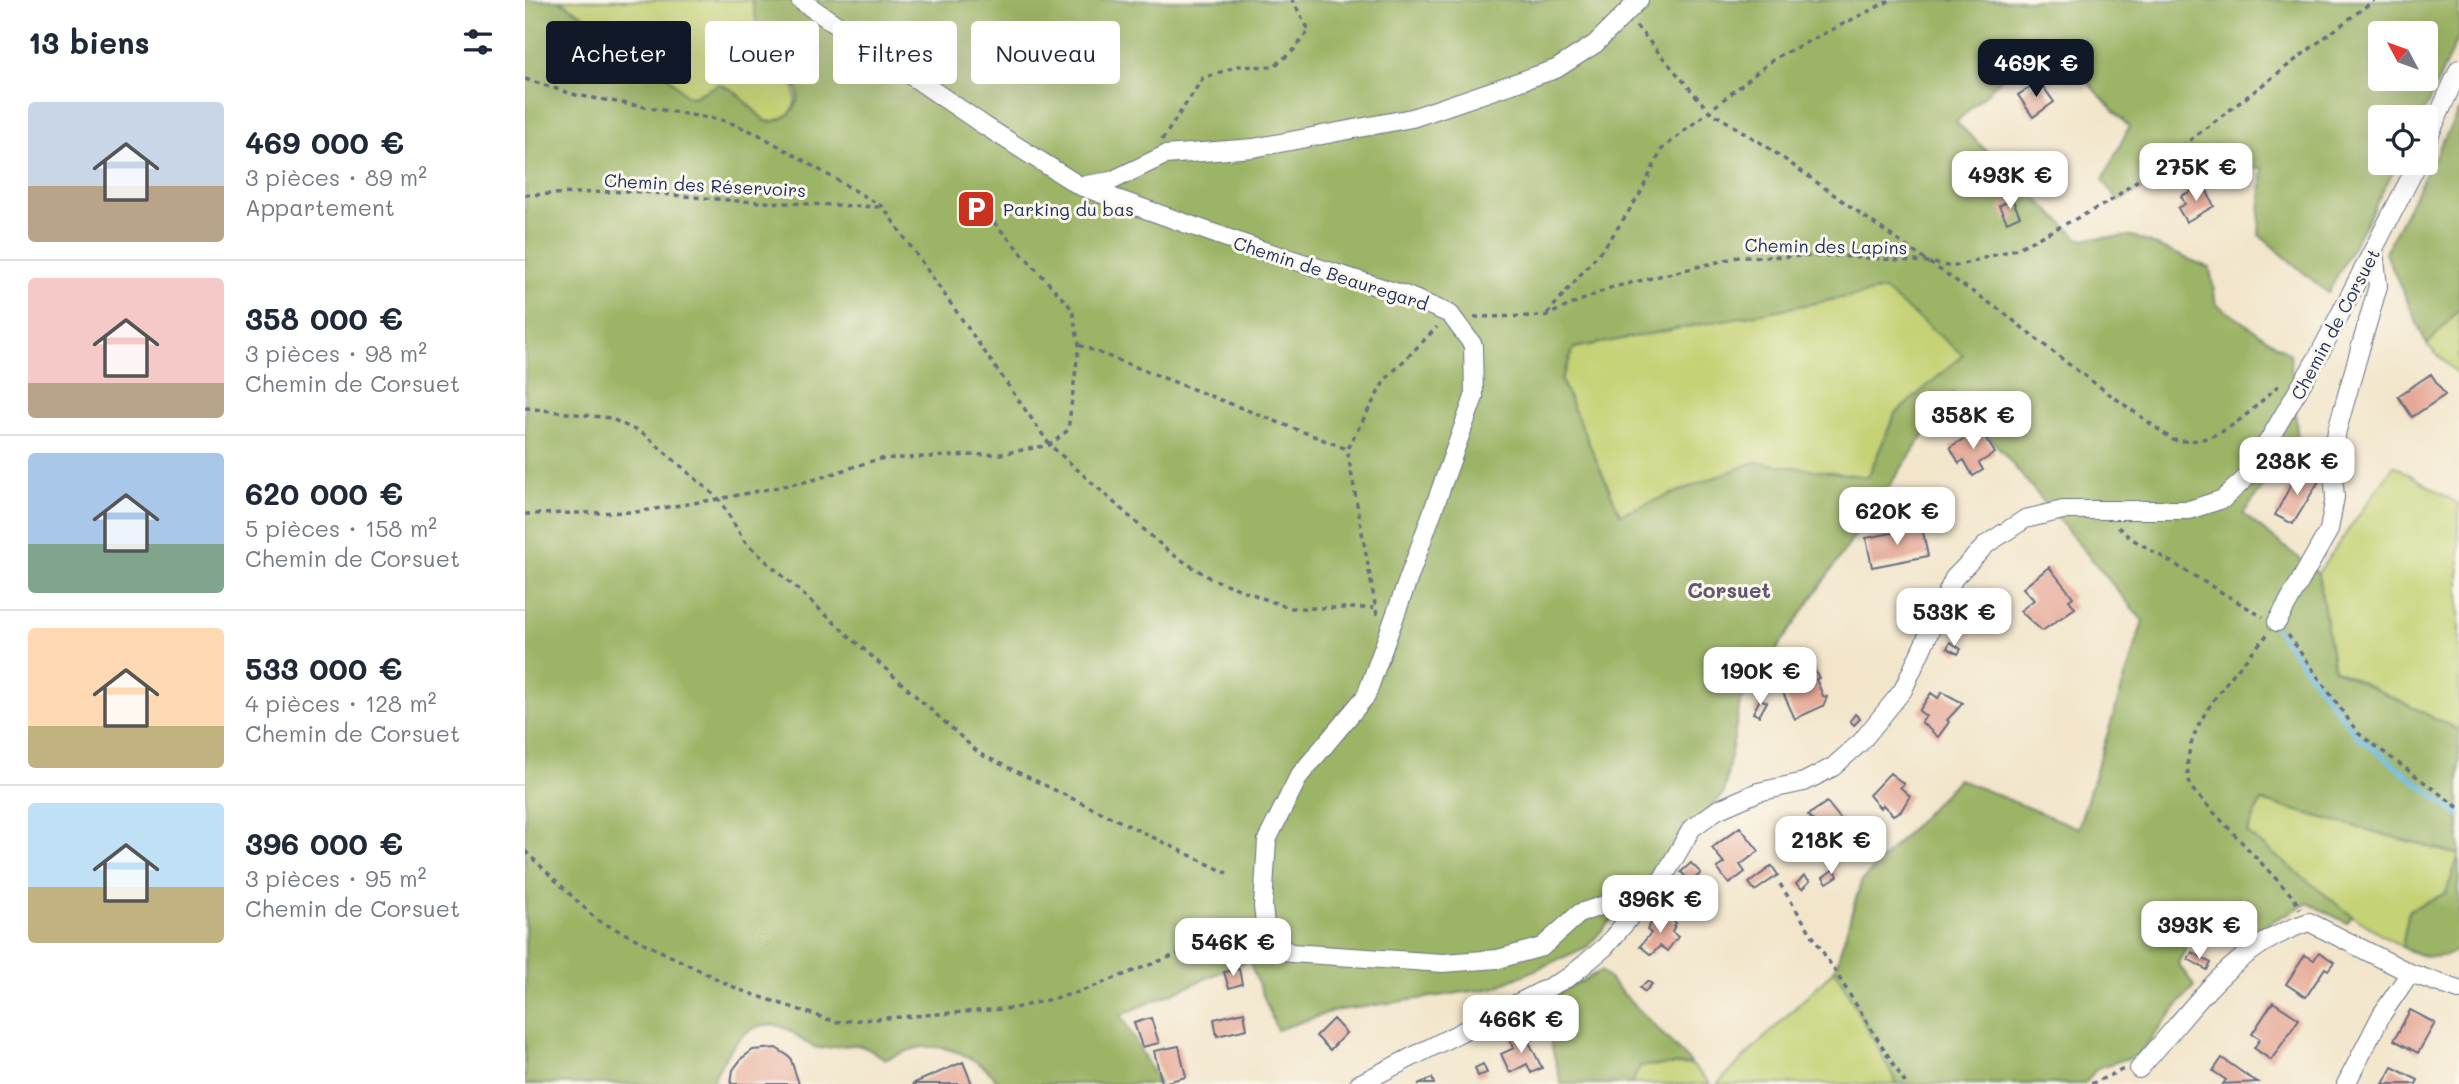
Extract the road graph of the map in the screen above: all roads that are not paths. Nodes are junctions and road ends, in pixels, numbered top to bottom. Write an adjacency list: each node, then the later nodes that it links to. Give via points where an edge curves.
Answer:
1 (800, 0): 6 (street, Chemin de Beauregard)
2 (1639, 0): 6 (street, via 1595,44 1556,69 1412,118 1254,148 1165,155 1111,181)
3 (2459, 69): 4 (street)
4 (2438, 116)
5 (2412, 175): 7 (street, Chemin de Corsuet)
6 (1080, 186): 9 (street, Chemin de Beauregard, via 1405,295 1450,314 1473,345 1474,397 1366,696 1299,776 1267,840 1266,940 1291,953 1443,963 1498,959 1542,947 1580,913 1604,905)
7 (2374, 251): 8 (street, via 2378,286 2337,430 2329,530); 9 (street, Chemin de Corsuet, via 2277,430 2247,477 2223,499 2189,510 2063,510 2025,519 1987,544 1954,578 1903,690 1861,742 1833,767 1804,782 1758,792 1717,810 1692,828 1668,871)
8 (2277, 622)
9 (1635, 911): 13 (street, Chemin de Corsuet, via 1605,947 1569,977)
10 (2410, 973): 11 (street); 12 (street, via 2309,922 2255,946 2230,965); 14 (street, via 2382,1014)
11 (2459, 990)
12 (2139, 1069)
13 (1359, 1084)
14 (2346, 1084)

